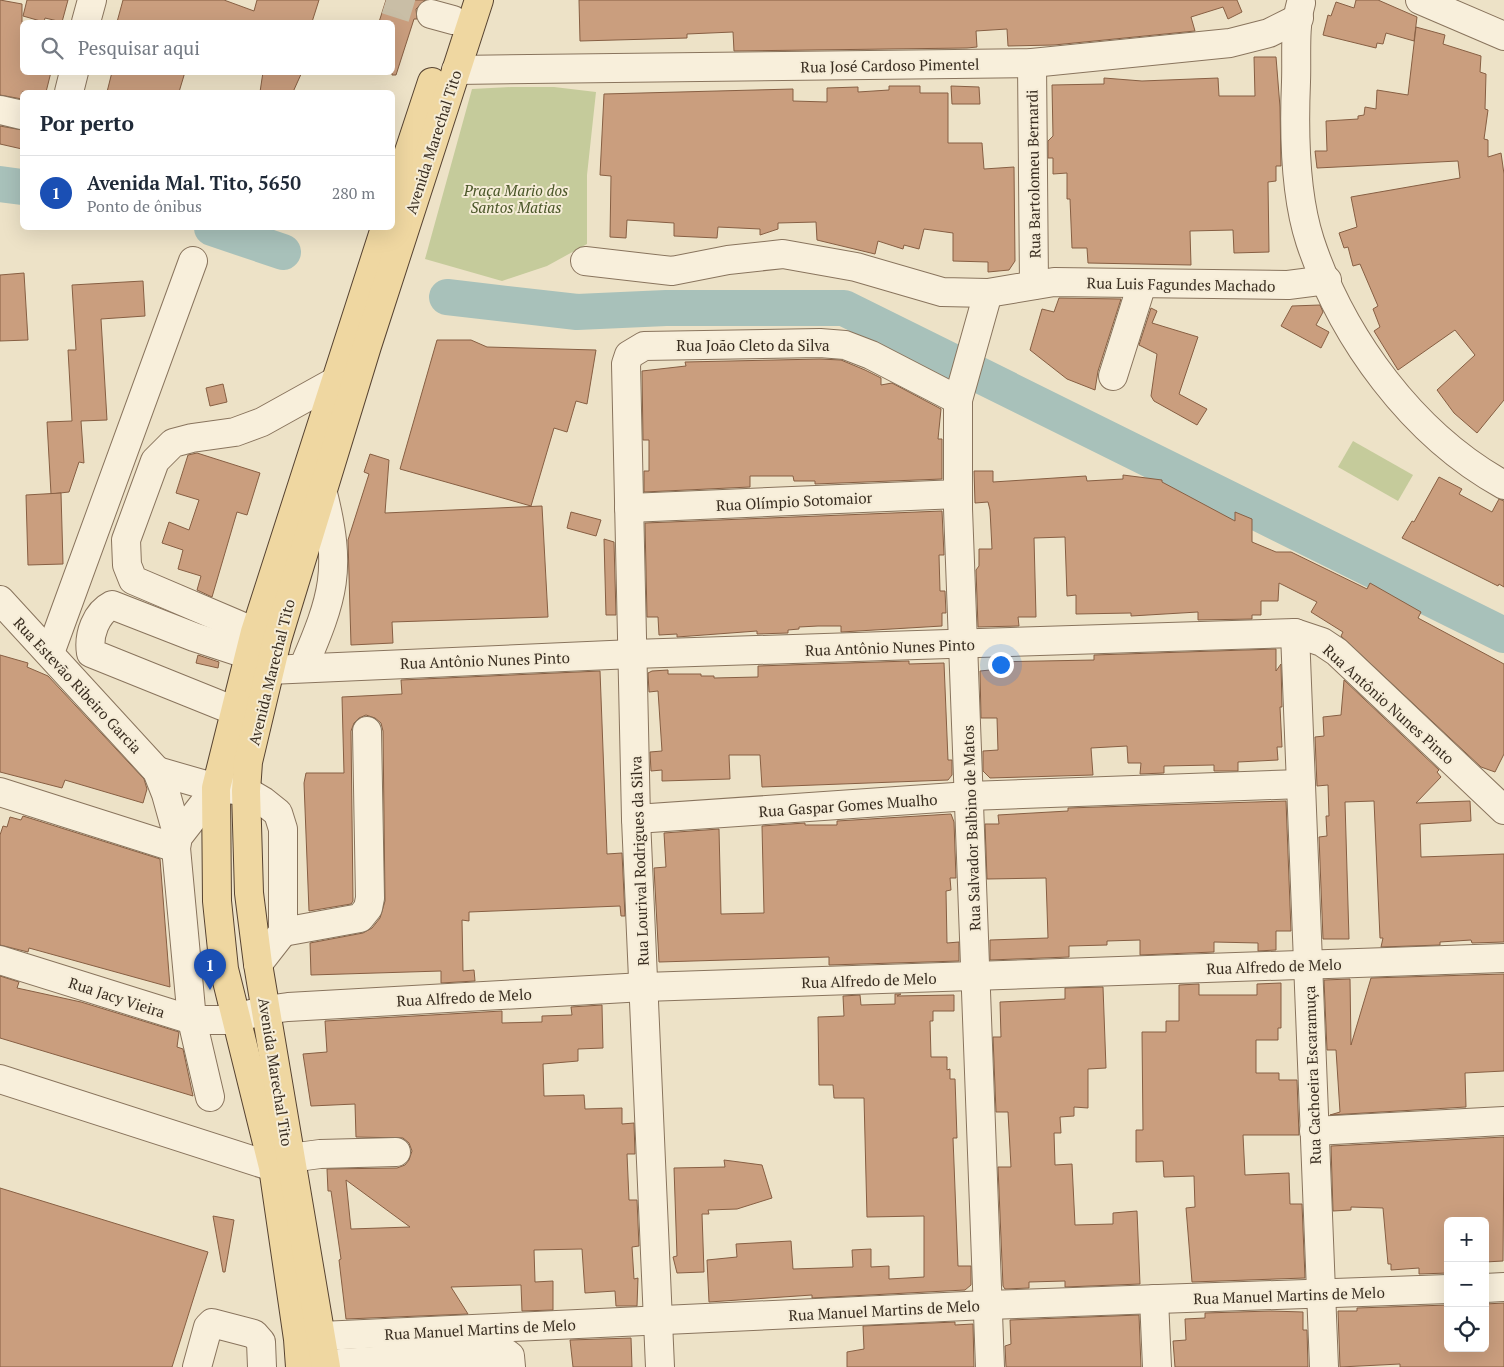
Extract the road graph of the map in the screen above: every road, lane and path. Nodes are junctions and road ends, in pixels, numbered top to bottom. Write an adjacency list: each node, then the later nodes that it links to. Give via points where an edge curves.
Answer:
1 (92, 0): 7 (street)
2 (472, 0): 6 (main road, via 467,17)
3 (479, 0): 6 (main road, Avenida Marechal Tito)
4 (1420, 0): 8 (street)
5 (1300, 9): 9 (street, Rua José Cardoso Pimentel, via 1269,33 1230,43); 19 (street, via 1296,131 1300,192 1310,240)
6 (453, 15): 10 (main road, Avenida Marechal Tito); 15 (main road, Avenida Marechal Tito)
7 (87, 20)
8 (1504, 36)
9 (1032, 63): 10 (street, Rua José Cardoso Pimentel); 21 (street, Rua Bartolomeu Bernardi)
10 (456, 70): 28 (main road, Avenida Marechal Tito)
11 (73, 75): 12 (street)
12 (70, 90)
13 (0, 110): 14 (street)
14 (20, 115)
15 (395, 194)
16 (383, 230): 25 (main road, Avenida Marechal Tito)
17 (193, 261): 35 (street)
18 (585, 261): 22 (street, Rua Luis Fagundes Machado, via 672,271 783,254 856,268 942,292)
19 (1327, 280): 20 (street, Rua Luis Fagundes Machado, via 1288,285); 27 (street, via 1357,338 1385,382 1415,417 1451,449)
20 (1142, 284): 21 (street, Rua Luis Fagundes Machado, via 1054,282); 24 (street)
21 (1034, 285): 22 (street, Rua Luis Fagundes Machado)
22 (988, 293): 26 (street, Rua Salvador Balbino de Matos)
23 (629, 355): 26 (street, Rua João Cleto da Silva, via 644,346 845,345); 30 (street, Rua Lourival Rodrigues da Silva, via 626,364)
24 (1113, 376)
25 (334, 382): 34 (main road, Avenida Marechal Tito); 34 (street, via 262,422 235,432 172,444 156,460 126,540 126,565 133,580)
26 (960, 392): 29 (street, Rua Salvador Balbino de Matos)
27 (1504, 485)
28 (323, 493): 34 (main road, Avenida Marechal Tito); 37 (street, via 333,532 333,588)
29 (958, 494): 30 (street, Rua Olímpio Sotomaior); 33 (street, Rua Salvador Balbino de Matos)
30 (629, 508): 36 (street, Rua Lourival Rodrigues da Silva)
31 (0, 600): 35 (street, Rua Estevão Ribeiro Garcia)
32 (1295, 633): 33 (street, Rua Antônio Nunes Pinto); 41 (street, Rua Cachoeira Escaramuça); 46 (street, Rua Antônio Nunes Pinto, via 1322,642 1336,652)
33 (964, 645): 36 (street, Rua Antônio Nunes Pinto); 45 (street, Rua Salvador Balbino de Matos)
34 (258, 652): 37 (street, Rua Antônio Nunes Pinto); 38 (main road, Avenida Marechal Tito); 38 (street, via 194,637 112,605 104,609 89,641 91,652); 44 (main road, Avenida Marechal Tito)
35 (50, 653): 40 (street, Rua Estevão Ribeiro Garcia)
36 (633, 654): 37 (street, Rua Antônio Nunes Pinto); 47 (street, Rua Lourival Rodrigues da Silva)
37 (303, 668)
38 (235, 711): 42 (main road, Avenida Marechal Tito)
39 (367, 731): 49 (street, via 368,908 360,918)
40 (157, 771): 42 (street); 48 (street, Rua Estevão Ribeiro Garcia)
41 (1301, 784): 45 (street, Rua Gaspar Gomes Mualho); 53 (street, Rua Cachoeira Escaramuça)
42 (216, 788): 44 (street); 48 (street); 57 (main road, Avenida Marechal Tito, via 218,901 224,969)
43 (0, 792): 48 (street)
44 (246, 792): 49 (street, via 278,813 282,829); 52 (main road, Avenida Marechal Tito, via 249,893)
45 (970, 796): 47 (street, Rua Gaspar Gomes Mualho); 54 (street, Rua Salvador Balbino de Matos)
46 (1504, 810)
47 (636, 820): 55 (street, Rua Lourival Rodrigues da Silva)
48 (177, 842): 58 (street, Rua Estevão Ribeiro Garcia)
49 (284, 932): 52 (street)
50 (1504, 958): 53 (street, Rua Alfredo de Melo)
51 (0, 960): 58 (street, Rua Jacy Vieira)
52 (258, 964): 56 (main road, Avenida Marechal Tito)
53 (1308, 965): 54 (street, Rua Alfredo de Melo); 62 (street, Rua Cachoeira Escaramuça)
54 (976, 976): 55 (street, Rua Alfredo de Melo); 70 (street, Rua Salvador Balbino de Matos)
55 (644, 986): 56 (street, Rua Alfredo de Melo); 71 (street, Rua Lourival Rodrigues da Silva)
56 (266, 1010): 57 (street, Rua Alfredo de Melo); 64 (main road, Avenida Marechal Tito)
57 (235, 1018): 58 (street, Rua Jacy Vieira); 64 (main road, Avenida Marechal Tito)
58 (192, 1020): 60 (street, Rua Estevão Ribeiro Garcia)
59 (0, 1079): 64 (street)
60 (210, 1097)
61 (1504, 1121): 62 (street)
62 (1314, 1131): 68 (street, Rua Cachoeira Escaramuça)
63 (396, 1152): 64 (street, via 320,1154)
64 (281, 1162): 72 (main road, Avenida Marechal Tito); 73 (main road, Avenida Marechal Tito, via 298,1339)
65 (1489, 1288): 66 (street)
66 (1504, 1288)
67 (1444, 1289): 68 (street, Rua Manuel Martins de Melo)
68 (1321, 1294): 69 (street, Rua Manuel Martins de Melo); 80 (street, Rua Cachoeira Escaramuça)
69 (1154, 1299): 70 (street, Rua Manuel Martins de Melo); 79 (street)
70 (987, 1305): 71 (street, Rua Manuel Martins de Melo); 78 (street, Rua Salvador Balbino de Matos)
71 (657, 1320): 72 (street, Rua Manuel Martins de Melo); 77 (street, Rua Lourival Rodrigues da Silva)
72 (321, 1336): 73 (main road, Avenida Marechal Tito)
73 (317, 1366): 76 (street, via 506,1353 510,1356)
74 (197, 1367): 75 (street, via 212,1323 254,1334 261,1342)
75 (262, 1367)
76 (511, 1367)
77 (660, 1367)
78 (990, 1367)
79 (1157, 1367)
80 (1324, 1367)

